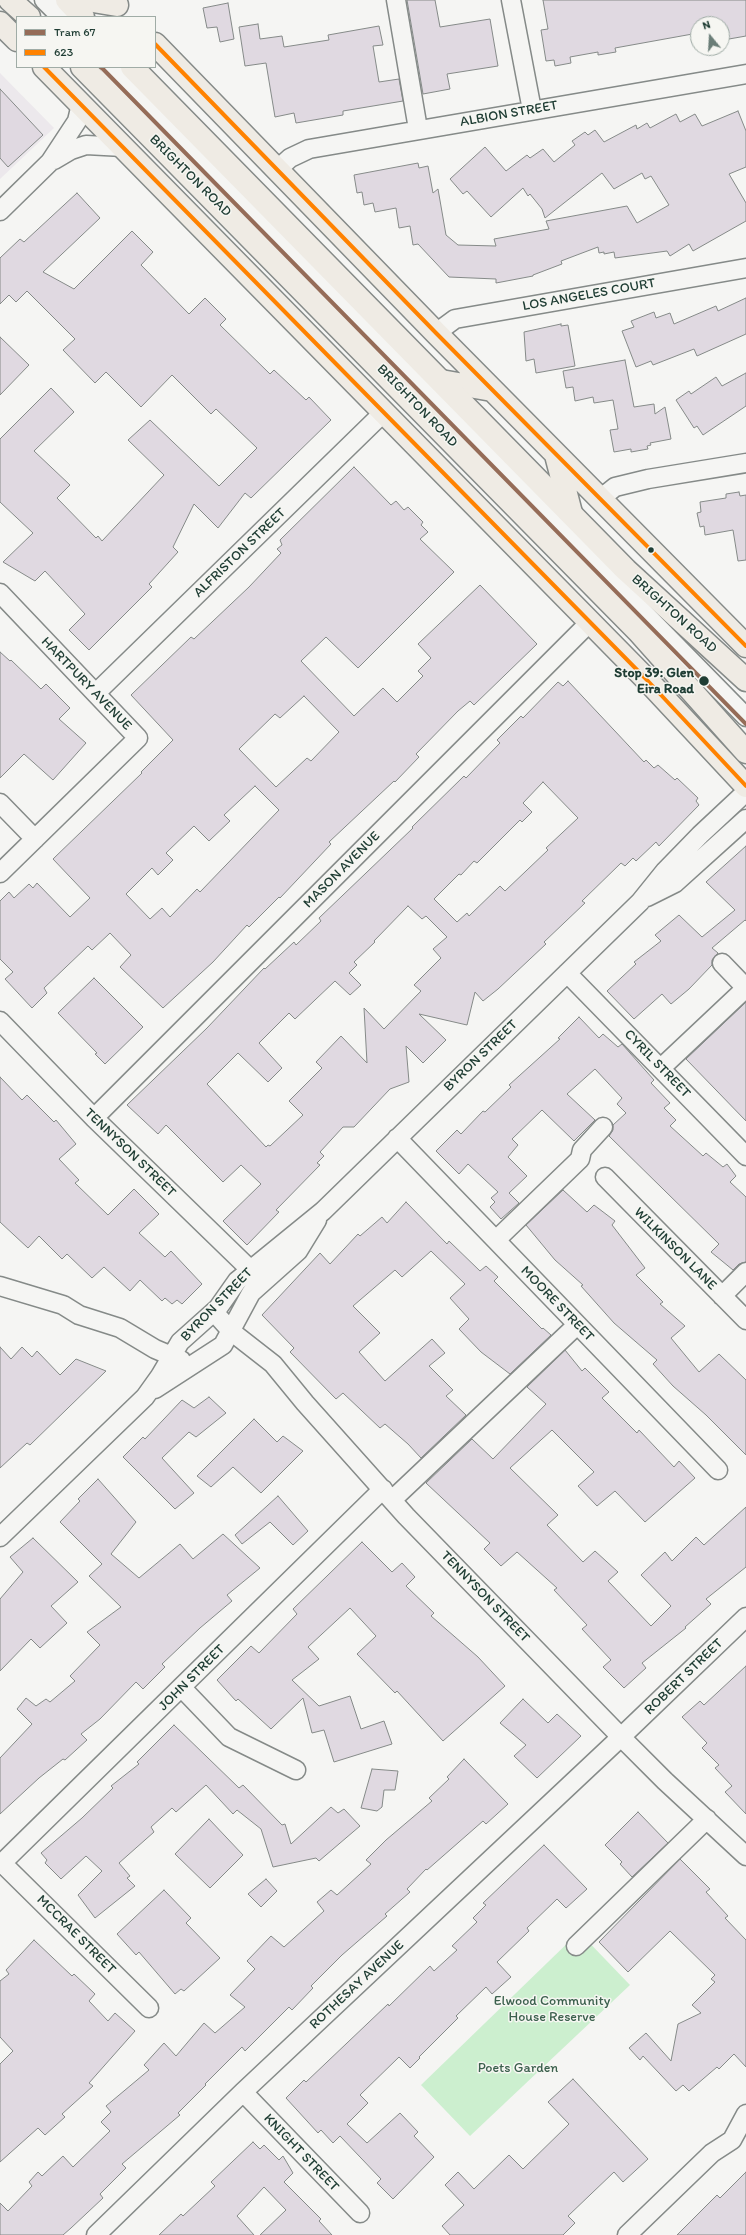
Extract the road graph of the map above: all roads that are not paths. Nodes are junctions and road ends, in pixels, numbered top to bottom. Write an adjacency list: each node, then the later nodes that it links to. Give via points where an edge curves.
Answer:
1 (10, 0): 7 (main road)
2 (44, 0): 6 (street)
3 (396, 0): 19 (street)
4 (511, 0): 18 (street)
5 (119, 7): 6 (main road)
6 (73, 8)
7 (28, 16)
8 (0, 24): 9 (main road)
9 (16, 39)
10 (156, 45): 23 (main road, BRIGHTON ROAD)
11 (45, 68): 16 (main road, BRIGHTON ROAD)
12 (83, 68): 17 (main road, BRIGHTON ROAD)
13 (111, 68): 27 (street)
14 (133, 68): 26 (main road, BRIGHTON ROAD)
15 (746, 74): 18 (street, ALBION STREET)
16 (81, 104): 20 (main road, BRIGHTON ROAD); 21 (street, via 78,121)
17 (122, 107): 22 (main road); 30 (main road, BRIGHTON ROAD)
18 (532, 110): 19 (street, ALBION STREET)
19 (418, 129): 23 (street, ALBION STREET, via 309,149 290,158)
20 (123, 147): 21 (street, via 86,145); 22 (main road, BRIGHTON ROAD)
21 (50, 162): 24 (street)
22 (140, 164): 28 (main road, BRIGHTON ROAD)
23 (278, 170): 29 (main road, BRIGHTON ROAD)
24 (0, 211)
25 (746, 268): 29 (street, LOS ANGELES COURT, via 454,319)
26 (368, 307): 27 (main road); 32 (main road, BRIGHTON ROAD)
27 (365, 329): 30 (main road); 32 (street)
28 (306, 332): 30 (main road, via 327,342); 33 (main road, BRIGHTON ROAD)
29 (436, 333): 31 (main road, BRIGHTON ROAD)
30 (362, 350): 32 (main road, BRIGHTON ROAD)
31 (492, 390): 32 (main road); 34 (main road, BRIGHTON ROAD)
32 (429, 393): 37 (main road, BRIGHTON ROAD); 43 (street); 44 (main road, BRIGHTON ROAD)
33 (383, 413): 39 (main road, BRIGHTON ROAD); 42 (street, ALFRISTON STREET)
34 (556, 455): 36 (main road, BRIGHTON ROAD); 37 (main road)
35 (746, 463): 36 (street, via 615,487)
36 (600, 499): 40 (main road, BRIGHTON ROAD)
37 (571, 513): 41 (main road, BRIGHTON ROAD, via 648,592)
38 (0, 593): 42 (street, HARTPURY AVENUE)
39 (590, 622): 45 (main road, BRIGHTON ROAD); 57 (street, MASON AVENUE)
40 (746, 646)
41 (746, 680)
42 (96, 693): 49 (street, HARTPURY AVENUE, via 138,738)
43 (746, 717)
44 (746, 752)
45 (746, 786)
46 (746, 792): 51 (street, BYRON STREET, via 695,840)
47 (0, 803): 49 (street)
48 (746, 819): 51 (street, BYRON STREET, via 675,882)
49 (35, 839): 50 (street, HARTPURY AVENUE)
50 (0, 873)
51 (640, 902): 53 (street, BYRON STREET)
52 (722, 963): 54 (street)
53 (566, 973): 56 (street, CYRIL STREET); 59 (street, BYRON STREET)
54 (746, 988): 56 (street)
55 (0, 1021): 57 (street, TENNYSON STREET)
56 (661, 1068): 60 (street, CYRIL STREET)
57 (94, 1118): 64 (street, TENNYSON STREET)
58 (603, 1127): 62 (street, via 582,1150 580,1159)
59 (397, 1138): 62 (street, MOORE STREET); 64 (street, BYRON STREET, via 323,1211 302,1247 280,1270)
60 (746, 1156)
61 (605, 1177): 66 (street, WILKINSON LANE)
62 (496, 1240): 69 (street, MOORE STREET)
63 (746, 1272): 66 (street)
64 (256, 1276): 67 (street, BYRON STREET, via 234,1284); 70 (street, BYRON STREET)
65 (0, 1286): 71 (street, via 63,1305 80,1315 124,1329)
66 (722, 1296): 68 (street, WILKINSON LANE)
67 (214, 1312): 70 (street, TENNYSON STREET); 71 (street, BYRON STREET, via 188,1333)
68 (746, 1320)
69 (577, 1325): 74 (street, MOORE STREET); 75 (street, JOHN STREET)
70 (232, 1332): 72 (street, BYRON STREET, via 223,1345); 75 (street, TENNYSON STREET, via 273,1364)
71 (170, 1356): 72 (street); 73 (street, BYRON STREET)
72 (190, 1366): 73 (street, BYRON STREET)
73 (145, 1397): 76 (street, BYRON STREET)
74 (718, 1470)
75 (387, 1494): 78 (street, JOHN STREET); 79 (street, TENNYSON STREET)
76 (0, 1537)
77 (746, 1617): 79 (street, ROBERT STREET)
78 (182, 1688): 80 (street, via 229,1737); 83 (street, JOHN STREET)
79 (622, 1737): 81 (street, TENNYSON STREET); 86 (street, ROTHESAY AVENUE)
80 (296, 1770)
81 (707, 1819): 82 (street, TENNYSON STREET); 84 (street)
82 (746, 1856)
83 (1, 1864): 85 (street, MCCRAE STREET)
84 (576, 1946)
85 (149, 2008)
86 (243, 2092): 90 (street, KNIGHT STREET); 91 (street, ROTHESAY AVENUE)
87 (746, 2106): 89 (street, via 732,2117)
88 (746, 2114): 89 (street, via 733,2138)
89 (712, 2153): 92 (street)
90 (360, 2213)
91 (96, 2235)
92 (627, 2235)

